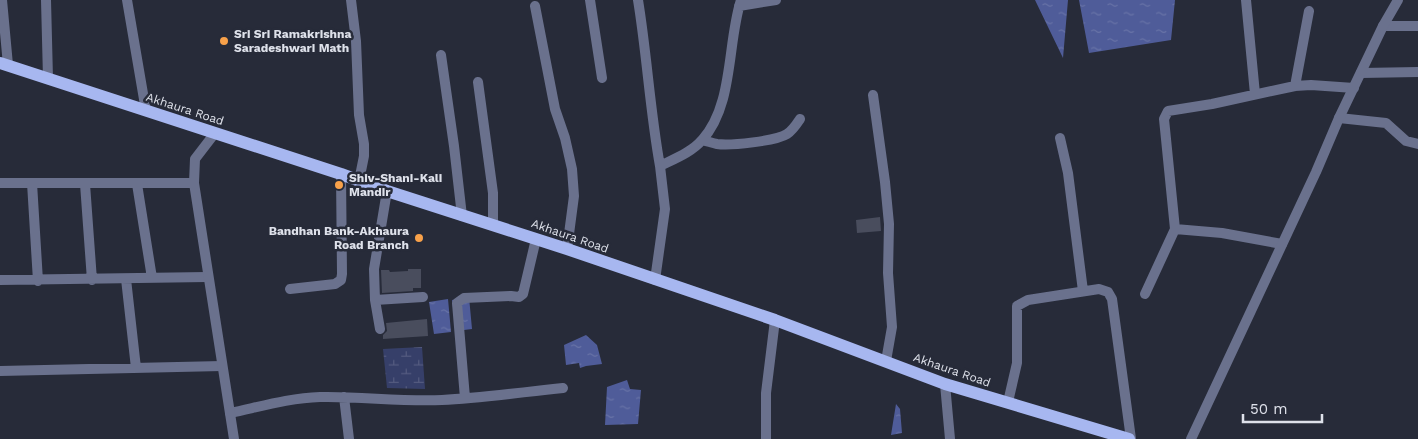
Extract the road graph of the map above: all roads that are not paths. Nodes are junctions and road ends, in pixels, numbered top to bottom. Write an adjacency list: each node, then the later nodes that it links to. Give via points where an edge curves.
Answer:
1 (2, 0): 16 (street)
2 (46, 0): 19 (street)
3 (127, 0): 26 (street)
4 (351, 0): 35 (street, via 364,144)
5 (590, 0): 20 (street)
6 (638, 0): 33 (street)
7 (776, 0): 10 (street)
8 (1246, 0): 24 (street)
9 (1398, 0): 13 (street)
10 (740, 3): 31 (street, via 721,102 714,122)
11 (535, 6): 47 (street, via 555,108 572,170 574,196)
12 (1309, 11): 22 (street)
13 (1383, 26): 14 (street); 18 (street)
14 (1418, 26)
15 (440, 55): 42 (street)
16 (4, 64): 19 (main road, Akhaura Road)
17 (1418, 72): 18 (street)
18 (1361, 73): 23 (street)
19 (48, 78): 26 (main road, Akhaura Road)
20 (602, 78)
21 (478, 82): 43 (street)
22 (1295, 86): 23 (street); 24 (street)
23 (1354, 88): 27 (street)
24 (1255, 94): 44 (street, via 1172,109 1165,114)
25 (873, 95): 62 (street, via 889,224 892,327)
26 (146, 111): 29 (main road, Akhaura Road)
27 (1339, 118): 32 (street, via 1386,123 1398,136); 46 (street)
28 (800, 119): 31 (street, via 793,129 772,139 727,144)
29 (215, 133): 34 (main road, Akhaura Road); 40 (street, via 195,159)
30 (1060, 138): 56 (street, via 1068,173)
31 (702, 140): 33 (street)
32 (1418, 144)
33 (660, 166): 53 (street, via 665,209)
34 (341, 174): 35 (main road, Akhaura Road); 55 (street, via 341,280 335,284)
35 (359, 181): 41 (main road, Akhaura Road)
36 (0, 183): 37 (street)
37 (32, 184): 38 (street); 54 (street)
38 (85, 184): 39 (street); 52 (street)
39 (137, 184): 40 (street); 49 (street)
40 (194, 184): 48 (street)
41 (388, 191): 42 (main road, Akhaura Road); 59 (street, via 375,257)
42 (462, 216): 43 (main road, Akhaura Road)
43 (493, 225): 45 (main road, Akhaura Road)
44 (1175, 228): 46 (street); 57 (street)
45 (536, 239): 47 (main road, Akhaura Road); 69 (street, via 523,294 519,297 464,298 457,303)
46 (1282, 244): 77 (street)
47 (567, 249): 53 (main road, Akhaura Road)
48 (207, 277): 49 (street); 63 (street)
49 (152, 278): 50 (street)
50 (126, 279): 52 (street); 64 (street)
51 (0, 280): 54 (street)
52 (92, 280): 54 (street)
53 (655, 280): 60 (main road, Akhaura Road)
54 (38, 281)
55 (290, 289)
56 (1083, 291): 70 (street, via 1028,300 1017,306 1018,363); 76 (street, via 1104,290 1112,299)
57 (1144, 294)
58 (423, 297): 59 (street)
59 (375, 300): 61 (street)
60 (775, 320): 62 (main road, Akhaura Road); 74 (street, via 766,393)
61 (380, 329)
62 (886, 361): 66 (main road, Akhaura Road)
63 (222, 366): 64 (street); 71 (street)
64 (136, 368): 65 (street)
65 (0, 371)
66 (946, 384): 70 (main road, Akhaura Road); 75 (street)
67 (564, 388): 69 (street)
68 (344, 397): 69 (street); 71 (street, via 286,401); 73 (street)
69 (465, 398)
70 (1008, 402): 76 (main road, Akhaura Road)
71 (230, 413): 72 (street)
72 (234, 439)
73 (349, 439)
74 (766, 439)
75 (950, 439)
76 (1130, 439)
77 (1191, 439)

